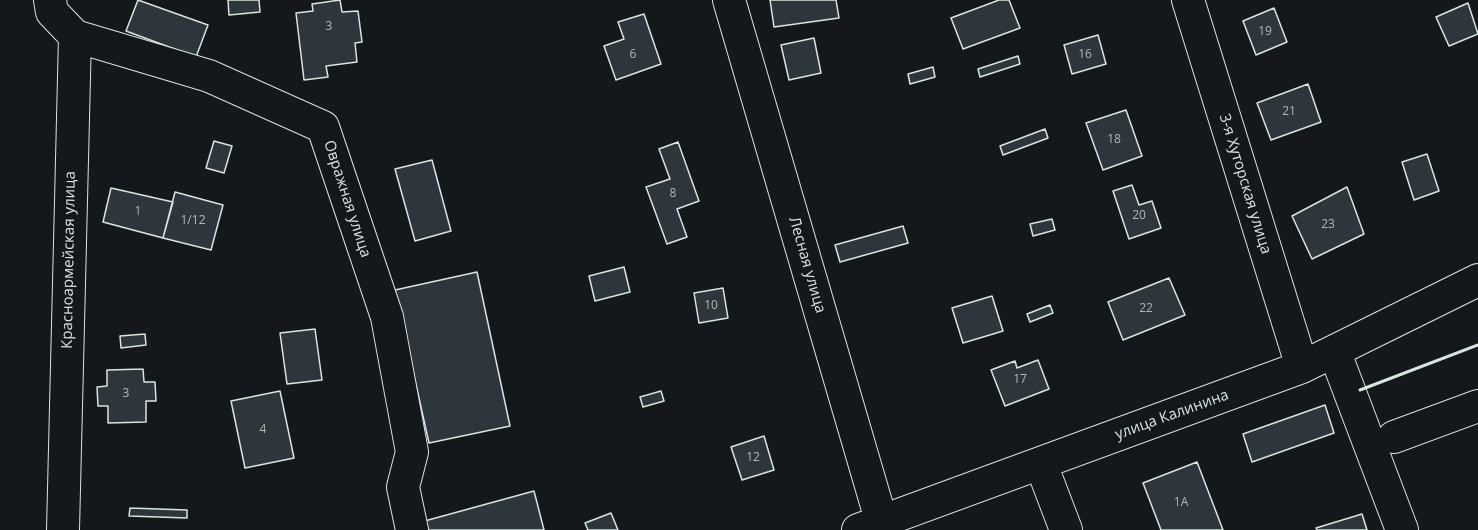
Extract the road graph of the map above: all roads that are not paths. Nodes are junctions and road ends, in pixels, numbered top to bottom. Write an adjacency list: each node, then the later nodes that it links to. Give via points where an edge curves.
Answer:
1 (50, 0): 4 (street, via 52,12)
2 (729, 0): 11 (street, Лесная улица)
3 (1188, 0): 7 (street, 3-я Хуторская улица)
4 (75, 36): 12 (street, Красноармейская улица); 13 (street, Овражная улица, via 209,76 323,127 387,317 412,452 403,487)
5 (1478, 280): 6 (street, улица Калинина)
6 (1335, 353): 7 (street, улица Калинина); 15 (street)
7 (1302, 367): 10 (street, улица Калинина)
8 (1478, 406): 9 (street)
9 (1394, 437)
10 (1041, 464): 11 (street, улица Калинина); 14 (street)
11 (874, 527)
12 (63, 530)
13 (412, 530)
14 (1066, 530)
15 (1402, 530)

